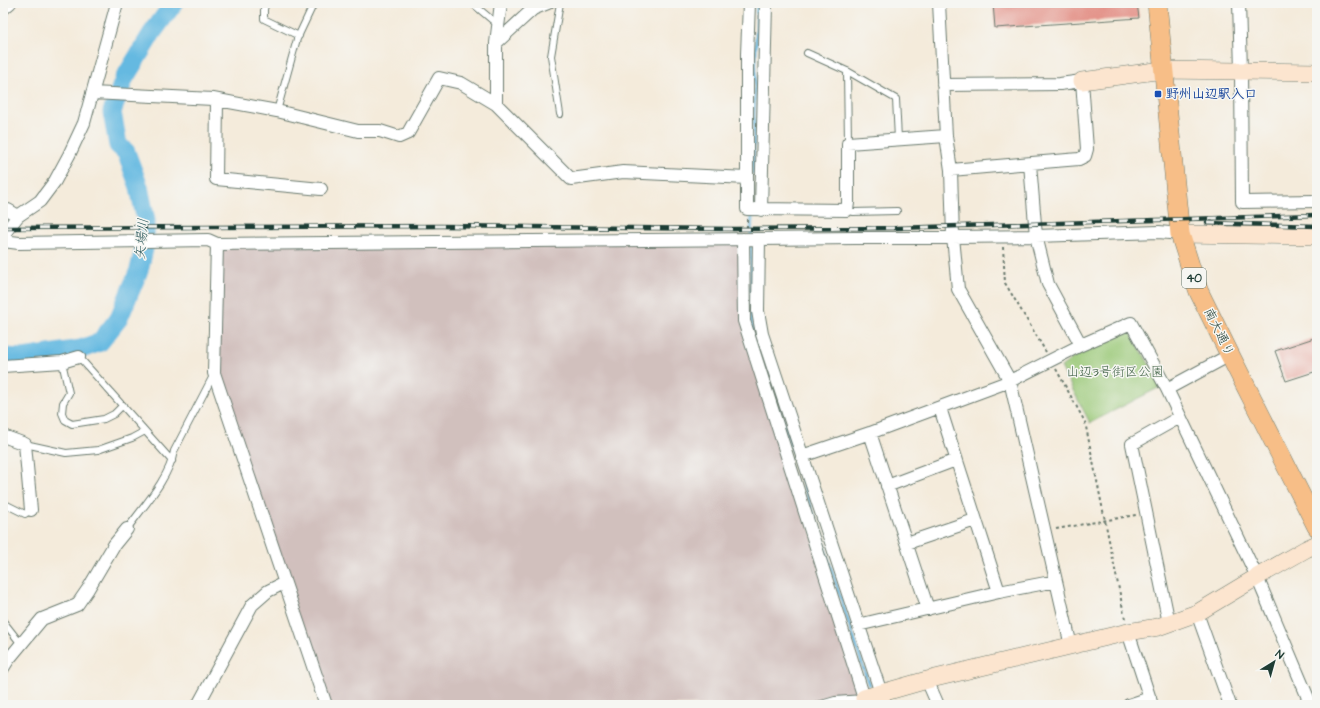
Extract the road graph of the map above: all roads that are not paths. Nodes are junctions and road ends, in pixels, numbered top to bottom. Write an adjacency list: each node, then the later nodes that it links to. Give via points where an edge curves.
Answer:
1 (10, 3): 14 (street)
2 (117, 3): 25 (street)
3 (266, 3): 16 (lane, via 264,19)
4 (314, 3): 16 (lane)
5 (472, 3): 15 (lane)
6 (501, 3): 15 (street)
7 (548, 3): 17 (street, via 533,10)
8 (560, 3): 29 (lane, via 551,56)
9 (749, 3): 35 (street)
10 (766, 3): 39 (street)
11 (939, 3): 24 (street)
12 (1157, 3): 19 (main road, 南大通り / 40)
13 (1239, 3): 20 (street)
14 (3, 10)
15 (498, 26): 17 (street)
16 (299, 36): 28 (lane)
17 (496, 43): 27 (street)
18 (807, 54): 21 (lane)
19 (1163, 70): 20 (street); 23 (street); 45 (main road, 南大通り / 40)
20 (1241, 70): 22 (street); 37 (street, via 1242,202)
21 (847, 71): 31 (lane, via 896,99); 32 (lane)
22 (1317, 72)
23 (1082, 81): 24 (street, via 1060,84); 33 (street, via 1087,150 1085,156 1079,159)
24 (944, 86): 30 (street)
25 (92, 93): 26 (street); 42 (street, via 84,123 55,181 40,201)
26 (217, 100): 28 (street); 36 (street, via 216,179)
27 (496, 104): 28 (street, via 461,83 439,78 408,133 399,137 380,131 358,131); 35 (street, via 571,179 623,172)
28 (277, 111)
29 (560, 114)
30 (946, 136): 31 (street); 34 (street)
31 (898, 139): 32 (street)
32 (848, 143): 40 (street)
33 (1030, 164): 34 (street); 46 (street)
34 (951, 170): 48 (street)
35 (747, 178): 39 (street, via 747,209)
36 (322, 189)
37 (1317, 201)
38 (3, 210): 42 (street)
39 (761, 210): 40 (street)
40 (847, 210): 41 (lane)
41 (897, 211)
42 (18, 216): 43 (street)
43 (3, 234)
44 (745, 234): 49 (street); 51 (street); 94 (street, via 744,321)
45 (1180, 234): 46 (street, via 1159,232); 47 (street); 53 (main road, 南大通り / 40, via 1199,292)
46 (1036, 236): 48 (street); 52 (street, via 1048,284)
47 (1317, 236)
48 (953, 237): 49 (street); 58 (street, via 958,289)
49 (759, 239): 67 (street, via 758,311 762,334)
50 (3, 241): 51 (street, via 19,243 208,240)
51 (216, 244): 57 (street)
52 (1081, 345): 58 (street); 59 (street, via 1130,323)
53 (1230, 355): 59 (street); 74 (main road, 南大通り / 40)
54 (79, 357): 55 (street); 60 (lane)
55 (62, 362): 56 (street); 60 (lane, via 69,393 63,403 64,420 72,424 104,419)
56 (3, 366)
57 (214, 373): 69 (lane, via 174,451); 80 (street)
58 (1010, 380): 61 (street); 79 (street)
59 (1167, 389): 62 (street)
60 (123, 405): 63 (lane)
61 (940, 408): 64 (street); 68 (street)
62 (1180, 417): 78 (street); 85 (street, via 1132,444)
63 (145, 431): 66 (lane, via 98,450 66,453); 69 (lane)
64 (870, 433): 67 (street); 70 (street)
65 (3, 436): 66 (street)
66 (25, 444): 72 (street)
67 (802, 456): 86 (street)
68 (956, 460): 70 (street); 73 (street)
69 (172, 461): 75 (lane, via 163,479)
70 (887, 486): 76 (street)
71 (3, 503): 72 (lane, via 25,514)
72 (31, 510)
73 (975, 520): 76 (street); 81 (street)
74 (1317, 527)
75 (127, 529): 88 (street, via 114,545 77,605 42,619)
76 (907, 543): 82 (street)
77 (1317, 544): 78 (street)
78 (1257, 577): 83 (street); 101 (street)
79 (1056, 581): 81 (street); 89 (street)
80 (284, 583): 95 (street, via 268,591 252,605); 96 (street)
81 (999, 592): 82 (street)
82 (928, 609): 86 (street)
83 (1197, 613): 85 (street); 100 (street)
84 (3, 621): 88 (lane)
85 (1169, 624): 87 (street)
86 (858, 625): 92 (street)
87 (1128, 632): 89 (street); 93 (street)
88 (21, 644): 90 (street)
89 (1071, 646): 91 (street)
90 (3, 668)
91 (927, 680): 92 (street); 98 (street)
92 (881, 693): 94 (street)
93 (1151, 701): 99 (street)
94 (862, 703): 97 (lane, via 835,700)
95 (198, 705)
96 (326, 705)
97 (818, 705)
98 (938, 705)
99 (1129, 705)
100 (1230, 705)
101 (1311, 705)

